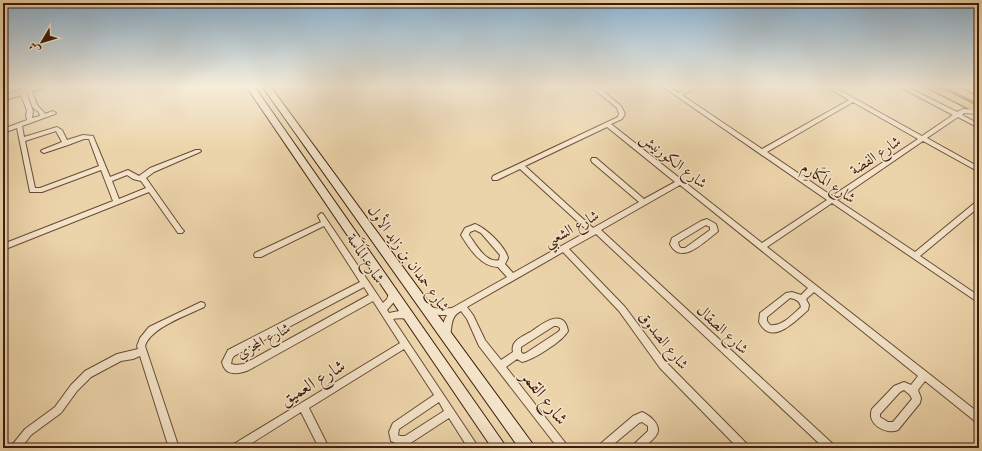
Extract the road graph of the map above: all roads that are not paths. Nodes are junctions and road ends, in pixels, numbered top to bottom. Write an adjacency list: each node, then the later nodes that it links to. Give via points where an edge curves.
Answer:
1 (29, 107): 15 (street)
2 (35, 107): 14 (street)
3 (265, 107): 52 (main road, شارع حمدان بن زايد الأول)
4 (281, 107): 59 (main road, شارع حمدان بن زايد الأول)
5 (618, 107): 16 (street, via 622,112 620,118)
6 (696, 107): 25 (street, شارع المَكَارِم)
7 (841, 107): 25 (street)
8 (865, 107): 20 (street)
9 (947, 107): 13 (street)
10 (959, 107): 13 (street)
11 (979, 111): 13 (street)
12 (53, 113): 14 (street)
13 (960, 113): 18 (street); 20 (street, شارع الفضة)
14 (43, 116): 15 (street)
15 (30, 121): 17 (street)
16 (607, 124): 27 (street); 33 (street, شارع الكورنيش)
17 (19, 125): 19 (street); 21 (street)
18 (979, 126)
19 (3, 131)
20 (922, 139): 29 (street); 35 (street, شارع الفضة)
21 (22, 140): 22 (street, via 57,129); 28 (street, via 31,188 34,191)
22 (66, 144): 23 (street); 28 (street, via 85,137 91,138)
23 (44, 151)
24 (198, 151): 30 (street, via 149,171)
25 (762, 152): 35 (street, شارع المَكَارِم)
26 (594, 160): 37 (street)
27 (521, 166): 31 (street); 42 (street, شارع الصقال)
28 (102, 167): 32 (street)
29 (979, 170)
30 (141, 178): 32 (street, via 128,172); 34 (street)
31 (495, 178)
32 (108, 180): 36 (street)
33 (680, 182): 37 (street, شارع الشعبي); 39 (street, شارع الكورنيش)
34 (150, 189): 36 (street); 41 (street)
35 (832, 200): 44 (street, شارع الفضة); 47 (street, شارع المَكَارِم)
36 (117, 202): 43 (street)
37 (644, 203): 42 (street, شارع الشعبي)
38 (979, 203): 47 (street)
39 (723, 217): 40 (street); 44 (street, شارع الكورنيش)
40 (712, 224): 40 (street, via 714,231 687,250 679,250 674,246 675,240 703,223)
41 (180, 231)
42 (595, 231): 45 (street, شارع الشعبي); 85 (street, شارع الصقال)
43 (3, 247)
44 (762, 247): 51 (street, شارع الكورنيش)
45 (564, 248): 49 (street, شارع الشعبي); 84 (street, شارع الصدوق, via 616,302 663,365)
46 (258, 255): 50 (street, شارع المَاسَة, via 323,220)
47 (914, 256): 55 (street, شارع المَكَارِم)
48 (500, 264): 48 (street, via 504,256 483,231 475,227 467,230 466,237 486,261 494,265); 49 (street)
49 (512, 277): 57 (street, شارع الشعبي)
50 (365, 283): 53 (street, شارع المَاسَة); 53 (street, شارع المجزي, via 231,353 226,363 229,368 240,370)
51 (814, 288): 54 (street); 68 (street, شارع الكورنيش)
52 (393, 293): 58 (street, شارع المَاسَة); 61 (main road, شارع حمدان بن زايد الأول)
53 (374, 296): 58 (street, شارع المَاسَة)
54 (801, 298): 54 (street, via 805,308 780,328 771,329 764,324 764,315 789,295)
55 (979, 300)
56 (201, 305): 65 (street, via 149,332 142,341)
57 (462, 306): 60 (street, شارع الشعبي); 67 (street, شارع القمر, via 479,338)
58 (383, 309): 62 (street, شارع المَاسَة)
59 (427, 309): 60 (street); 63 (main road, شارع حمدان بن زايد الأول)
60 (453, 311): 63 (street, via 447,323)
61 (409, 315): 62 (street); 79 (main road, شارع حمدان بن زايد الأول)
62 (388, 317): 64 (street, شارع المَاسَة)
63 (446, 336): 80 (main road, شارع حمدان بن زايد الأول)
64 (405, 344): 70 (street, شارع المَاسَة); 71 (street, شارع العميق)
65 (143, 351): 74 (street, via 120,357 88,374 58,410 28,432); 75 (street)
66 (517, 354): 66 (street, شارع القمر, via 522,358 528,357 561,335 564,331 562,325 550,323 518,344); 67 (street, شارع القمر)
67 (500, 366): 81 (street, شارع القمر)
68 (924, 376): 69 (street); 73 (street, شارع الكورنيش)
69 (912, 390): 69 (street, via 917,400 895,427 886,427 879,422 875,412 897,389 904,386)
70 (440, 396): 72 (street, شارع المَاسَة); 72 (street, via 396,426 393,436 400,442 406,442)
71 (303, 406): 76 (street, شارع العميق); 77 (street)
72 (450, 412): 78 (street, شارع المَاسَة)
73 (979, 419)
74 (15, 448)
75 (174, 448)
76 (235, 448)
77 (324, 448)
78 (474, 448)
79 (500, 448)
80 (527, 448)
81 (564, 448)
82 (602, 448): 83 (street, via 636,419 645,418 651,422 653,433)
83 (636, 448)
84 (744, 448)
85 (831, 448)

